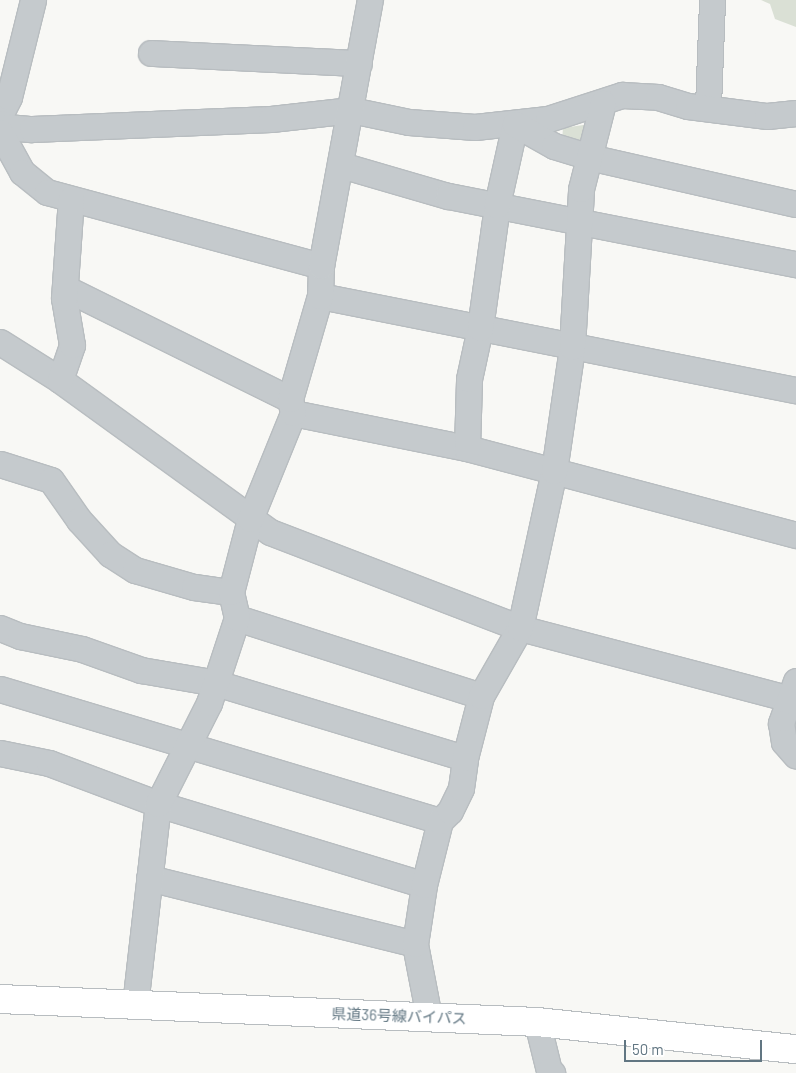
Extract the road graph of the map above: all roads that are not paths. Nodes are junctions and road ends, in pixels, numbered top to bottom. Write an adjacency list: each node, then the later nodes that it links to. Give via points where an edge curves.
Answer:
1 (33, 0): 11 (street)
2 (370, 0): 5 (street)
3 (712, 0): 7 (street)
4 (151, 53): 5 (street)
5 (359, 63): 8 (street)
6 (603, 103): 7 (street, via 622,95 658,97 688,106); 10 (street, via 548,119); 12 (street)
7 (708, 106): 9 (street, via 767,116)
8 (351, 110): 10 (street, via 446,126); 11 (street, via 272,119 32,130); 13 (street)
9 (796, 113)
10 (514, 124): 12 (street, via 554,146); 16 (street)
11 (0, 128): 14 (street, via 22,172 47,192)
12 (589, 157): 15 (street); 17 (street)
13 (341, 165): 16 (street, via 448,196); 19 (street)
14 (72, 199): 19 (street); 20 (street)
15 (796, 204)
16 (497, 205): 17 (street); 22 (street)
17 (577, 223): 18 (street); 24 (street)
18 (796, 264)
19 (321, 266): 21 (street)
20 (65, 288): 25 (street, via 72,345); 27 (street)
21 (320, 296): 22 (street); 27 (street)
22 (480, 328): 24 (street); 28 (street, via 469,379)
23 (0, 342): 25 (street)
24 (572, 347): 26 (street); 30 (street)
25 (60, 380): 31 (street)
26 (796, 390)
27 (292, 406): 28 (street); 31 (street)
28 (468, 448): 30 (street)
29 (0, 464): 33 (street, via 51,480 79,520 110,554 135,570 194,587)
30 (554, 471): 32 (street); 36 (street)
31 (250, 519): 33 (street); 36 (street, via 270,532)
32 (796, 535)
33 (231, 592): 34 (street)
34 (237, 618): 37 (street); 40 (street)
35 (0, 628): 37 (street, via 20,636 82,649 141,670)
36 (520, 628): 39 (street); 40 (street)
37 (216, 683): 41 (street); 44 (street)
38 (0, 689): 41 (street)
39 (793, 690): 43 (street, via 781,723 782,735)
40 (481, 696): 44 (street)
41 (187, 744): 45 (street); 46 (street)
42 (0, 753): 45 (street, via 49,763)
43 (796, 756)
44 (465, 758): 46 (street, via 461,788 450,811)
45 (158, 804): 47 (street); 48 (street)
46 (440, 820): 48 (street)
47 (149, 878): 49 (street); 51 (street)
48 (424, 885): 49 (street)
49 (415, 944): 52 (street)
50 (0, 999): 51 (main road, 県道36号線バイパス)
51 (135, 1005): 52 (main road, 県道36号線バイパス)
52 (429, 1017): 53 (main road, 県道36号線バイパス)
53 (537, 1022): 54 (main road, 県道36号線バイパス); 55 (street)
54 (796, 1049)
55 (552, 1073)

